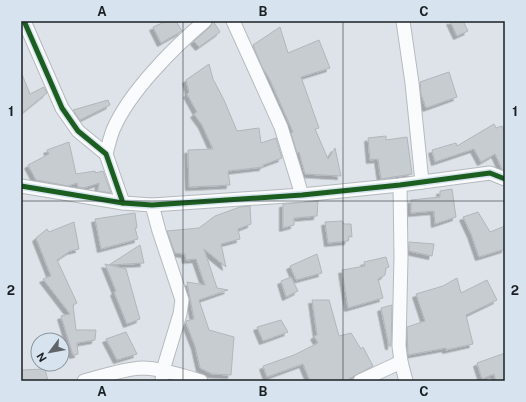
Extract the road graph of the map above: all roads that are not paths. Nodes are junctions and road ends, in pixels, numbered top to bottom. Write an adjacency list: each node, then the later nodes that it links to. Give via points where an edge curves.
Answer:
1 (24, 21): 5 (street, via 62,108 78,131)
2 (205, 21): 5 (street, via 185,38 139,89 113,130)
3 (233, 21): 10 (street, via 281,127)
4 (402, 21): 7 (street, via 412,83)
5 (106, 154): 11 (street)
6 (505, 179): 7 (street, via 490,173)
7 (422, 182): 9 (street)
8 (21, 186): 11 (street)
9 (400, 186): 10 (street); 13 (street)
10 (302, 195): 12 (street)
11 (123, 203): 12 (street)
12 (152, 205): 14 (street, via 182,300)
13 (401, 362): 17 (street); 18 (street)
14 (163, 376): 15 (street, via 143,368); 16 (street)
15 (84, 381)
16 (200, 381)
17 (360, 381)
18 (406, 381)

